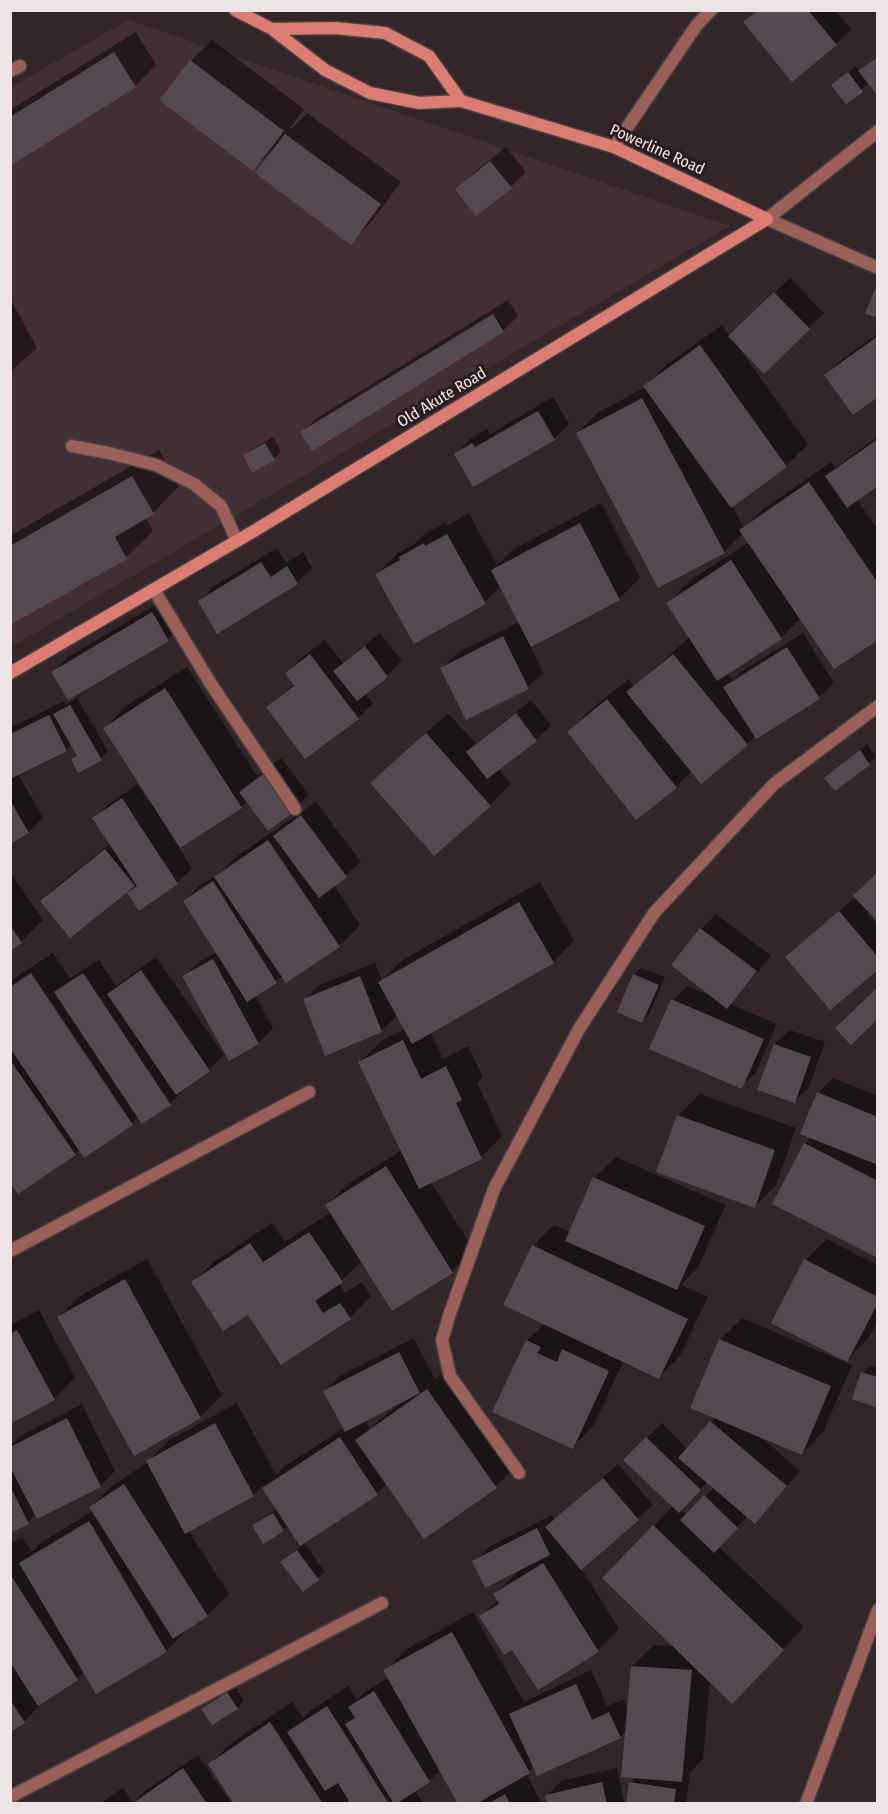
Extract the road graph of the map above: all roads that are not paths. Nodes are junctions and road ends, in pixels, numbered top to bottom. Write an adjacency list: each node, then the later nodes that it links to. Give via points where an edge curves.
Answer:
1 (235, 10): 3 (street, Powerline Road)
2 (711, 10): 6 (street)
3 (272, 29): 4 (street, Powerline Road, via 325,70 370,93 419,103); 4 (street, Powerline Road, via 335,27 385,33 429,56)
4 (461, 101): 6 (street, Powerline Road)
5 (878, 131): 7 (street, Old Akute Road)
6 (614, 147): 7 (street, Powerline Road)
7 (767, 219): 8 (street); 10 (street, Old Akute Road)
8 (878, 268)
9 (72, 446): 10 (street, via 156,465 194,484 220,506)
10 (237, 541): 11 (street, Old Akute Road)
11 (154, 590): 12 (street, Old Akute Road); 14 (street, via 211,684)
12 (10, 673)
13 (878, 706): 17 (street, via 774,784 654,913 579,1029 494,1189 442,1340 450,1376)
14 (296, 809)
15 (309, 1092): 16 (street)
16 (10, 1251)
17 (519, 1473)
18 (382, 1603): 20 (street)
19 (878, 1610): 21 (street)
20 (10, 1797)
21 (806, 1803)

